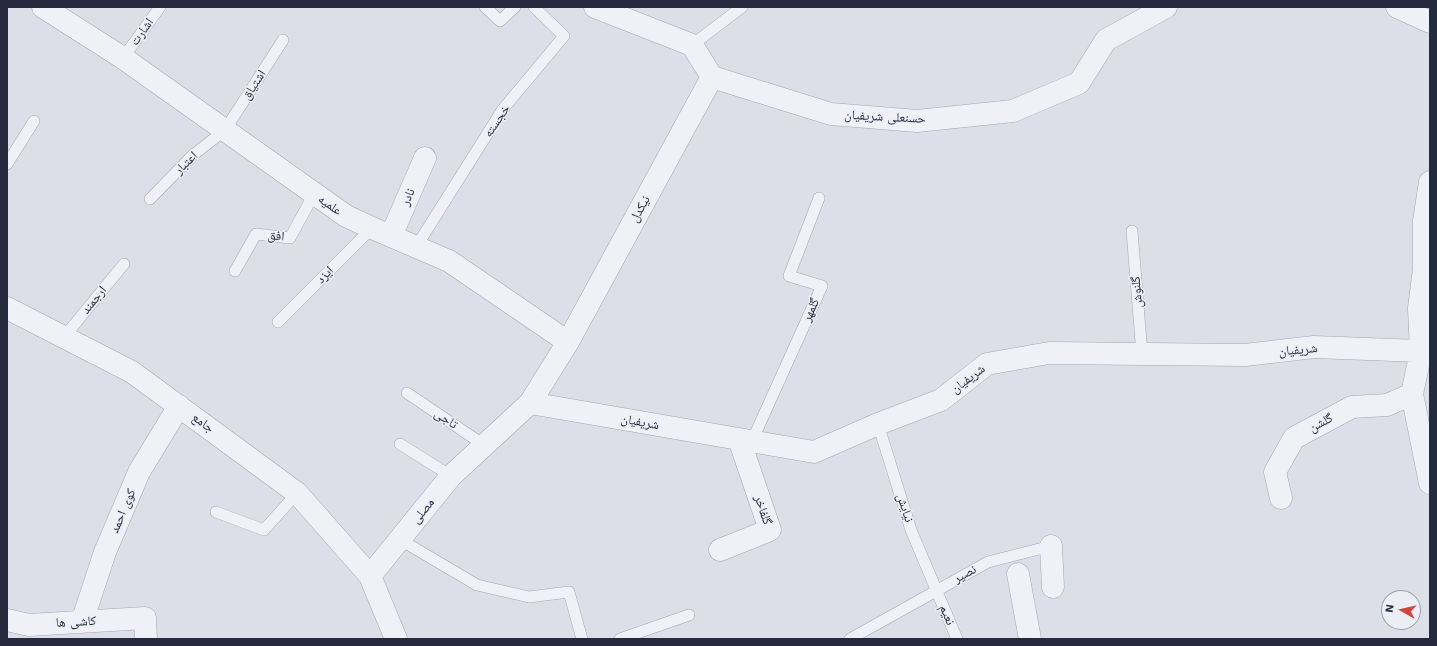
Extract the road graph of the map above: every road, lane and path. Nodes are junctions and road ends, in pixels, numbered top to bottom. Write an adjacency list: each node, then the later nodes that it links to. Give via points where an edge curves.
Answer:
1 (43, 7): 14 (street, علمیه)
2 (160, 7): 14 (lane, اشارت)
3 (485, 7): 4 (lane, via 500,22)
4 (515, 7)
5 (534, 7): 26 (lane, خجسته, via 564,36 503,109)
6 (596, 7): 13 (street)
7 (742, 7): 13 (lane)
8 (1166, 7): 15 (street, حسنعلی شریفیان, via 1106,40 1079,83 1013,111 917,121 831,114)
9 (1397, 7): 11 (street)
10 (1429, 7): 11 (lane)
11 (1430, 22)
12 (283, 40): 17 (lane, اشتیاق)
13 (692, 45): 15 (street)
14 (123, 58): 17 (street, علمیه)
15 (712, 77): 33 (street, نیکدل)
16 (34, 121): 19 (lane)
17 (225, 130): 21 (street, علمیه); 23 (lane, اعتبار, via 193,155)
18 (425, 158): 25 (street, نادر)
19 (7, 164)
20 (1430, 182): 28 (street, via 1424,222)
21 (314, 194): 25 (street, علمیه, via 346,216); 29 (lane, افق, via 290,238 256,234)
22 (819, 198): 41 (lane, گلمهر, via 789,276 822,286)
23 (150, 199)
24 (1132, 231): 35 (lane, گلنوش)
25 (381, 232): 26 (street, علمیه); 31 (lane, ایزد)
26 (416, 246): 33 (street, علمیه, via 449,261)
27 (124, 264): 32 (lane, ارجمند)
28 (1427, 268): 34 (street, via 1419,308)
29 (235, 272)
30 (7, 308): 32 (street, جامع)
31 (278, 322)
32 (64, 337): 39 (street, جامع, via 132,372)
33 (568, 342): 38 (street)
34 (1421, 351): 35 (street, شریفیان, via 1314,348 1245,355); 37 (street)
35 (1142, 354): 40 (street, شریفیان, via 1049,353 987,364 941,400)
36 (407, 393): 43 (lane, تاجی)
37 (1412, 394): 45 (street); 47 (street, گلشن, via 1387,404 1352,407 1294,438 1275,472)
38 (530, 404): 41 (street, شریفیان); 43 (street, مصلی)
39 (179, 406): 46 (street, جامع); 58 (street, کوی احمد, via 139,472 105,552)
40 (878, 424): 41 (street, شریفیان, via 814,452); 55 (lane, نیایش, via 912,530)
41 (745, 440): 51 (street, گلفاخر, via 770,530)
42 (400, 444): 44 (lane)
43 (484, 445): 44 (street, مصلی)
44 (451, 476): 49 (street, مصلی)
45 (1430, 483)
46 (297, 493): 48 (lane, via 264,530); 53 (street, جامع)
47 (1281, 498)
48 (216, 512)
49 (399, 539): 53 (street, مصلی); 61 (lane, via 477,585 529,597 569,592)
50 (1051, 546): 54 (street, نصیر); 55 (lane, نصیر, via 988,562)
51 (720, 550)
52 (1018, 574): 65 (street)
53 (370, 576): 60 (street)
54 (1053, 587)
55 (936, 590): 63 (lane, نصیر); 64 (lane, نعیم)
56 (689, 615): 62 (lane)
57 (7, 620): 58 (street, کاشی ها, via 29,625)
58 (82, 622): 59 (street, کاشی ها)
59 (146, 629)
60 (396, 639)
61 (582, 639)
62 (620, 639)
63 (850, 639)
64 (957, 639)
65 (1030, 639)

